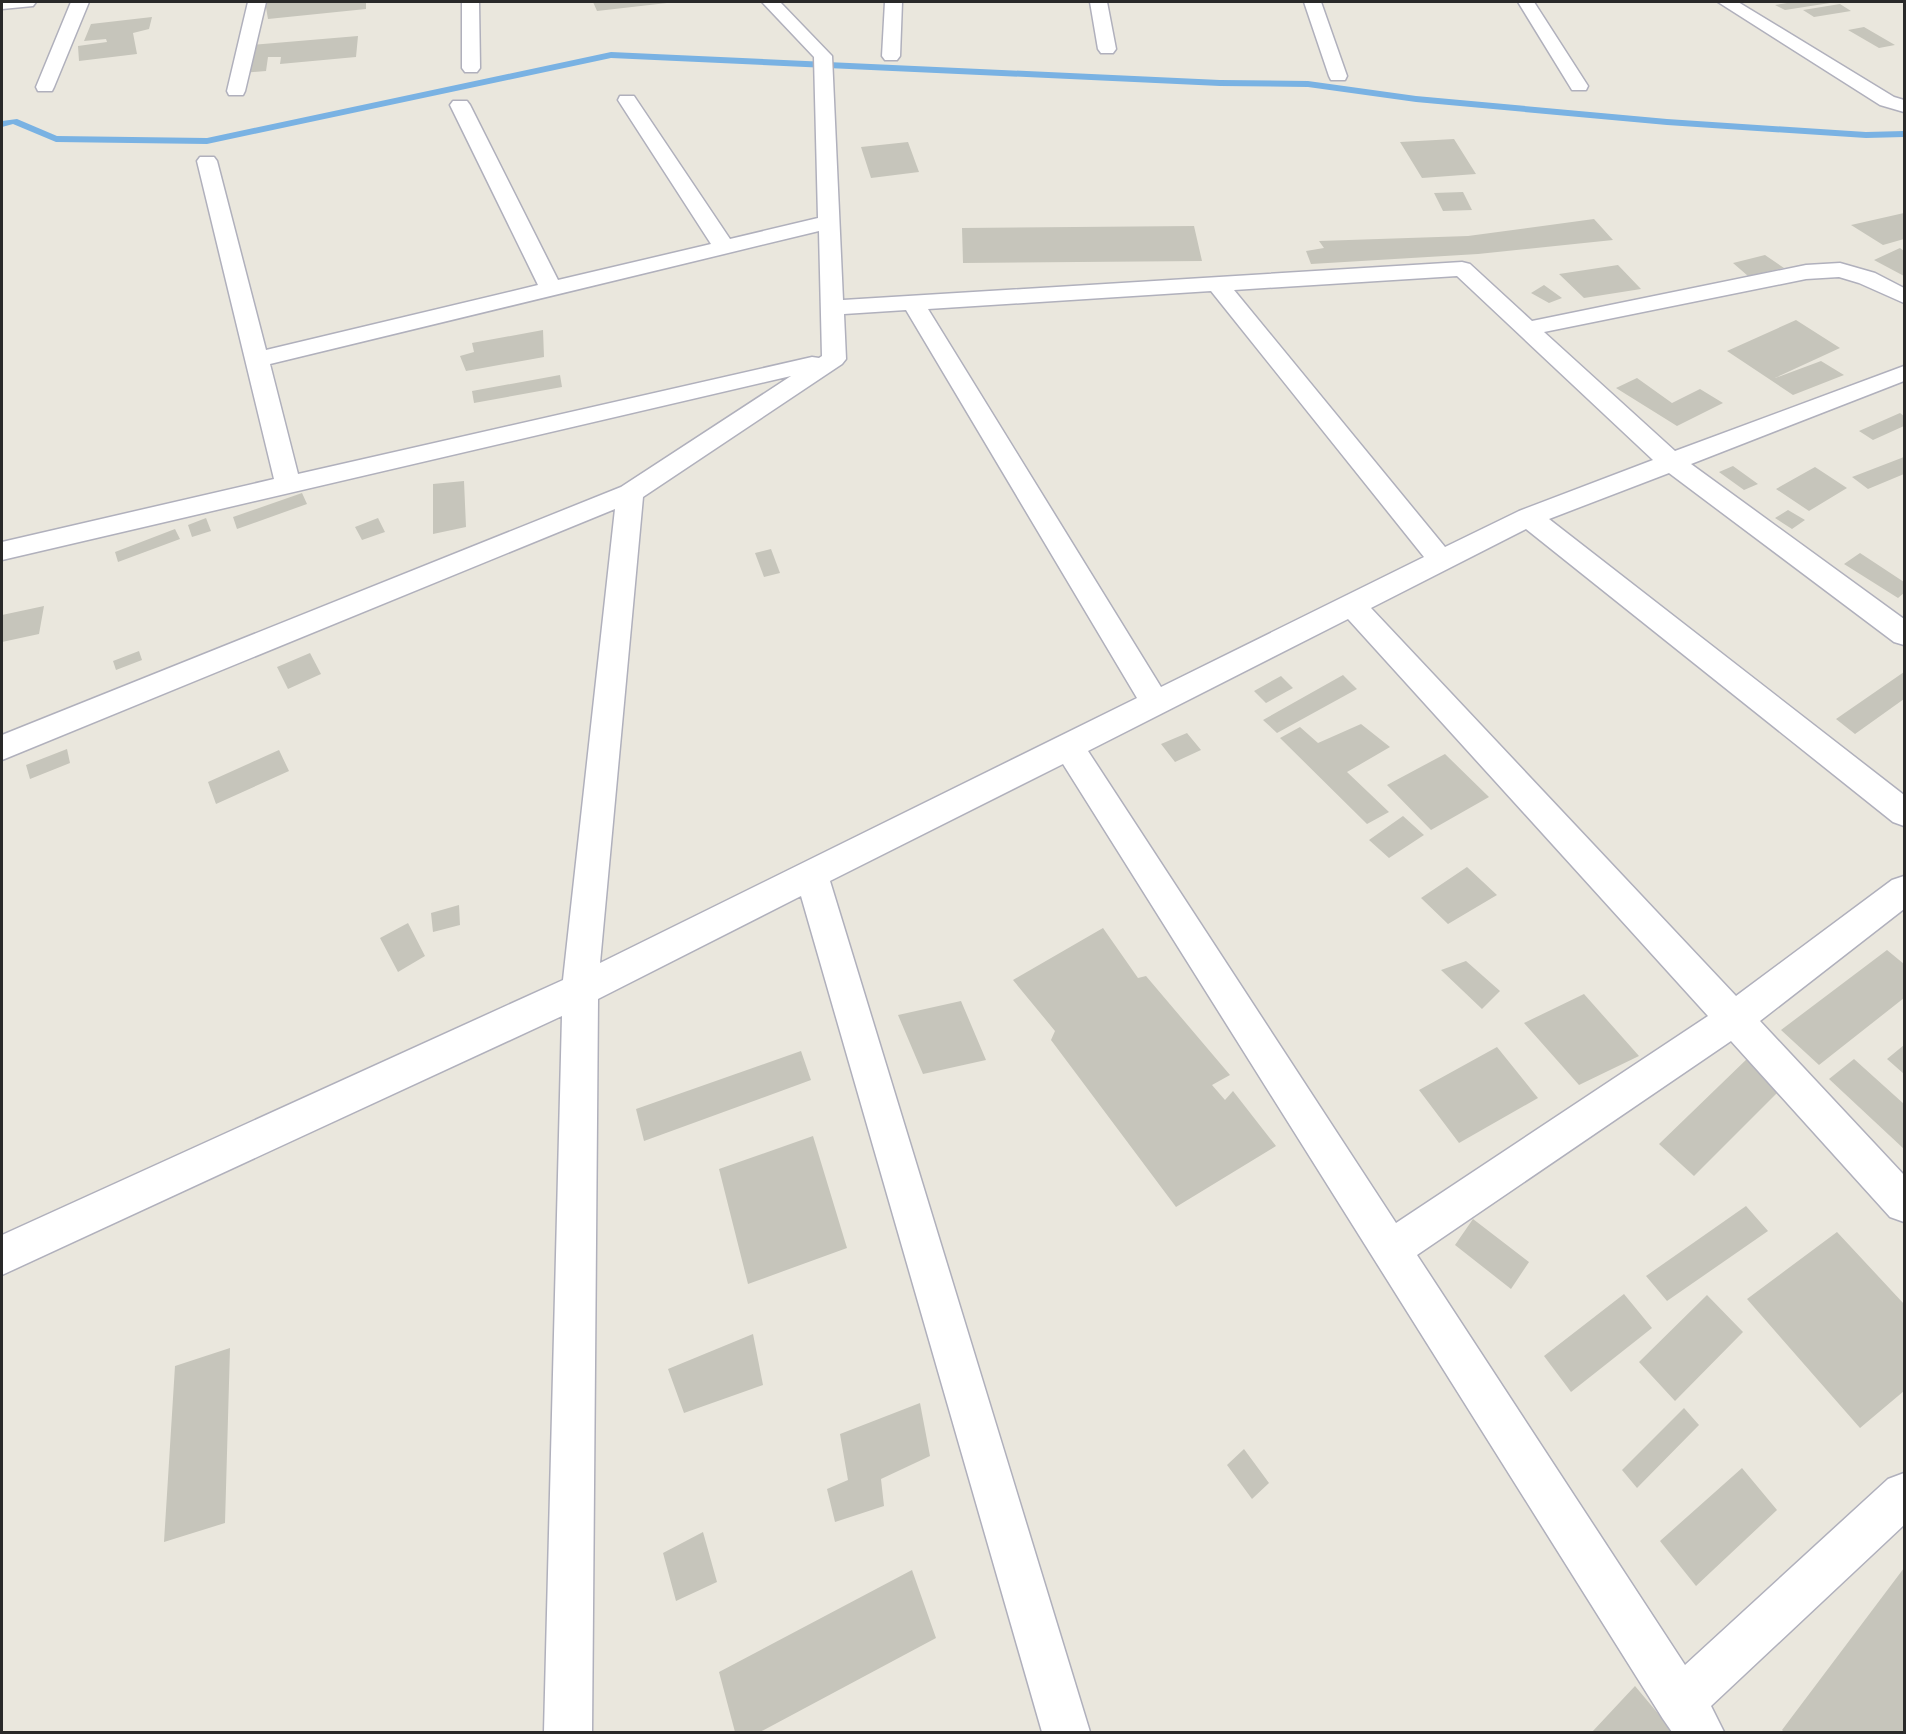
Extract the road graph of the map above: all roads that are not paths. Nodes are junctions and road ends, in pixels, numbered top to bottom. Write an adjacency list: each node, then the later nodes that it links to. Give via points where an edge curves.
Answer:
1 (27, 2): 11 (street)
2 (80, 2): 17 (street)
3 (257, 2): 18 (street)
4 (470, 2): 14 (street)
5 (771, 2): 23 (street, via 823,56)
6 (894, 2): 13 (street)
7 (1098, 2): 12 (street)
8 (1312, 2): 15 (street)
9 (1526, 2): 16 (street)
10 (1727, 2): 21 (street, via 1887,101)
11 (2, 4)
12 (1107, 50)
13 (891, 56)
14 (471, 68)
15 (1338, 76)
16 (1579, 86)
17 (45, 87)
18 (236, 91)
19 (627, 100): 24 (street)
20 (460, 105): 26 (street)
21 (1905, 106)
22 (207, 162): 32 (street)
23 (829, 222): 24 (street); 29 (street)
24 (724, 247): 26 (street)
25 (1218, 285): 28 (street); 30 (street, via 1462,269); 39 (street)
26 (551, 288): 32 (street)
27 (1905, 296): 30 (street, via 1840,270 1806,272)
28 (913, 303): 29 (street); 42 (street)
29 (832, 308): 31 (street)
30 (1527, 329): 34 (street)
31 (834, 359): 35 (street); 36 (street)
32 (256, 360): 35 (street)
33 (1905, 373): 34 (street)
34 (1670, 461): 37 (street); 41 (street)
35 (288, 485): 38 (street)
36 (630, 494): 44 (street); 48 (street)
37 (1528, 517): 39 (street); 45 (street)
38 (2, 551)
39 (1441, 560): 40 (street)
40 (1351, 604): 42 (street); 49 (street)
41 (1905, 634)
42 (1155, 703): 43 (street)
43 (1068, 746): 46 (street); 51 (street)
44 (2, 748)
45 (1905, 813)
46 (811, 875): 48 (street); 56 (street)
47 (1905, 890): 49 (street)
48 (580, 990): 52 (street); 55 (street)
49 (1734, 1019): 50 (street); 51 (street)
50 (1905, 1203)
51 (1390, 1250): 54 (street)
52 (2, 1255)
53 (1905, 1495): 54 (street)
54 (1690, 1717)
55 (567, 1732)
56 (1066, 1732)

